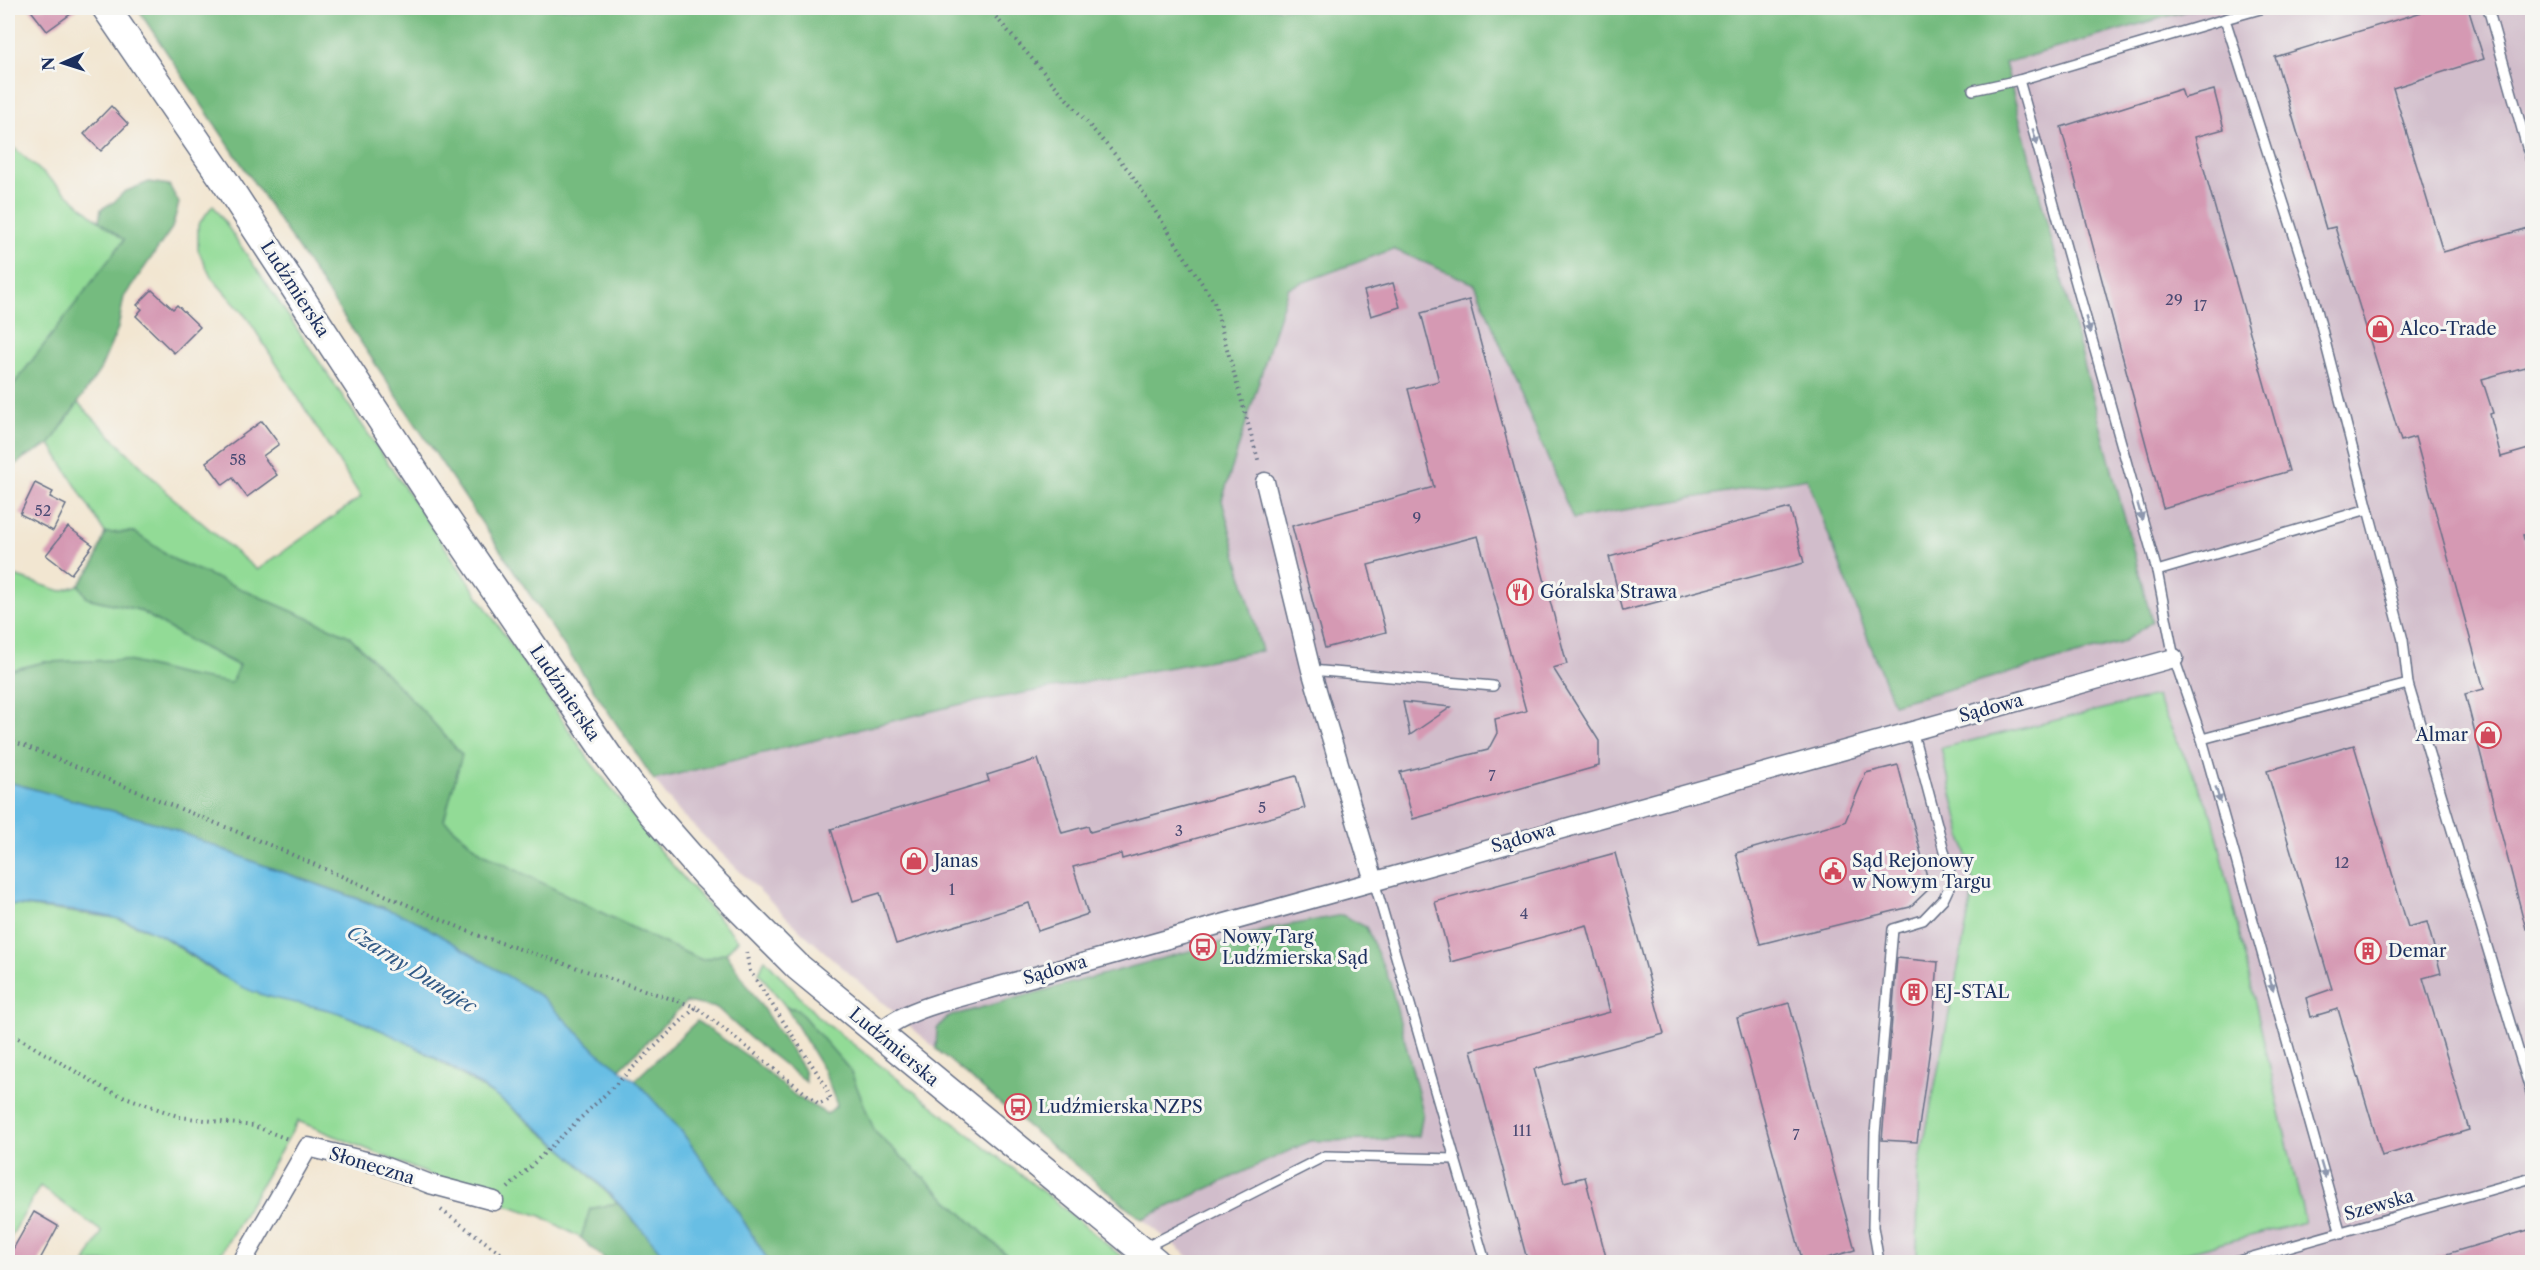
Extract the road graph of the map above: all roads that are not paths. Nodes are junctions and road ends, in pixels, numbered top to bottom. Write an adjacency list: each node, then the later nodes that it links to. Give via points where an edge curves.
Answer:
1 (106, 8): 18 (main road, Ludźmierska, via 609,757 706,875 798,967)
2 (2264, 8): 4 (lane)
3 (2488, 8): 7 (lane)
4 (2225, 19): 5 (lane); 9 (lane, via 2314,298)
5 (2019, 81): 6 (lane); 10 (lane, one-way to 10)
6 (1973, 90)
7 (2532, 165)
8 (1264, 482): 12 (street)
9 (2368, 509): 10 (lane); 13 (lane, via 2403,640)
10 (2157, 572): 11 (lane)
11 (2174, 658): 15 (street, Sądowa); 16 (lane)
12 (1311, 670): 14 (lane); 17 (street)
13 (2408, 684): 16 (lane); 19 (lane)
14 (1493, 686)
15 (1912, 730): 17 (street, Sądowa); 27 (lane, via 1952,881 1944,898 1923,921 1893,929 1875,1134 1873,1227)
16 (2202, 739): 23 (lane, one-way to 23)
17 (1374, 880): 18 (street, Sądowa, via 939,1003 912,1012); 20 (lane)
18 (878, 1034): 24 (main road, Ludźmierska)
19 (2532, 1096)
20 (1455, 1159): 24 (lane, via 1325,1156); 26 (lane)
21 (2532, 1178): 23 (lane, Szewska)
22 (494, 1201): 25 (street, Słoneczna, via 429,1184 378,1164 308,1147)
23 (2341, 1234): 28 (lane, Szewska)
24 (1148, 1256)
25 (242, 1263)
26 (1485, 1263)
27 (1879, 1263)
28 (2235, 1263)

